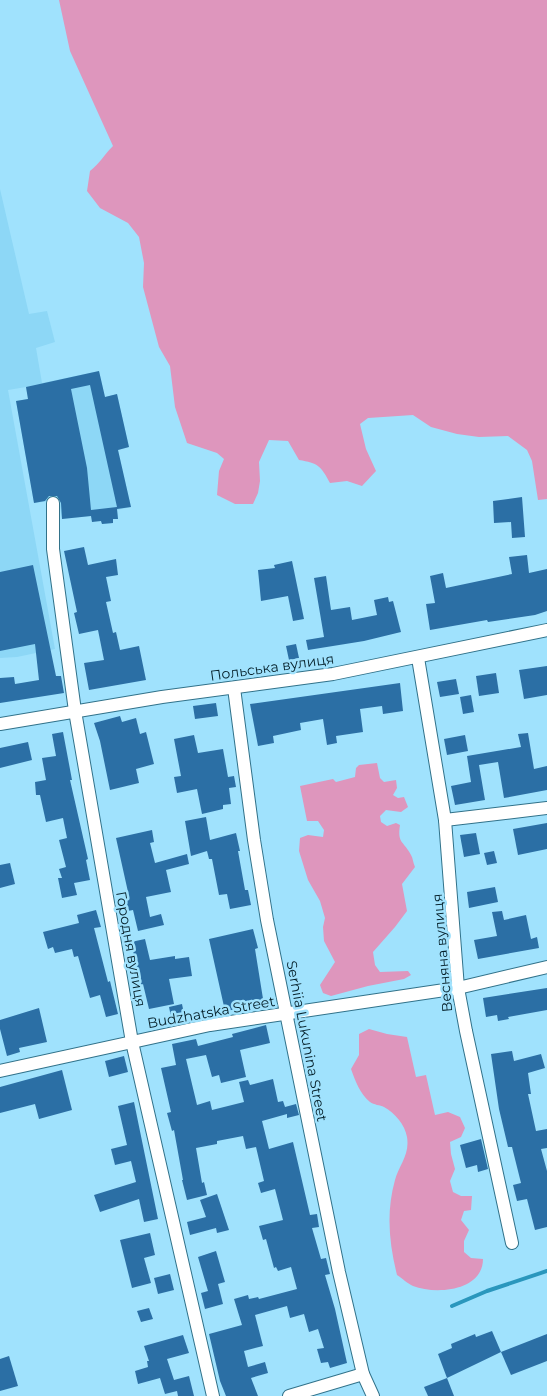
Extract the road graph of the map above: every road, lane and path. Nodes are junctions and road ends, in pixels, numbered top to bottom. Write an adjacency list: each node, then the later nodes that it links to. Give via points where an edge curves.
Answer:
1 (54, 502): 5 (street, Городня вулиця, via 53,549)
2 (547, 630): 3 (street, Польська вулиця)
3 (418, 658): 4 (street, Польська вулиця); 8 (street, Весняна вулиця)
4 (234, 688): 5 (street, Польська вулиця); 11 (street, Serhiia Lukunina Street, via 267,920)
5 (75, 711): 6 (street, Польська вулиця); 12 (street, Городня вулиця)
6 (0, 724)
7 (547, 808): 8 (street)
8 (445, 820): 10 (street, Весняна вулиця)
9 (547, 967): 10 (street, Budzhatska Street)
10 (458, 988): 11 (street, Budzhatska Street); 14 (street, Весняна вулиця)
11 (287, 1013): 12 (street, Budzhatska Street); 15 (street, Serhiia Lukunina Street)
12 (132, 1042): 13 (street, Budzhatska Street); 16 (street, Городня вулиця)
13 (0, 1071)
14 (512, 1243)
15 (363, 1374): 17 (street); 18 (street, Serhiia Lukunina Street)
16 (213, 1396)
17 (289, 1396)
18 (373, 1396)

